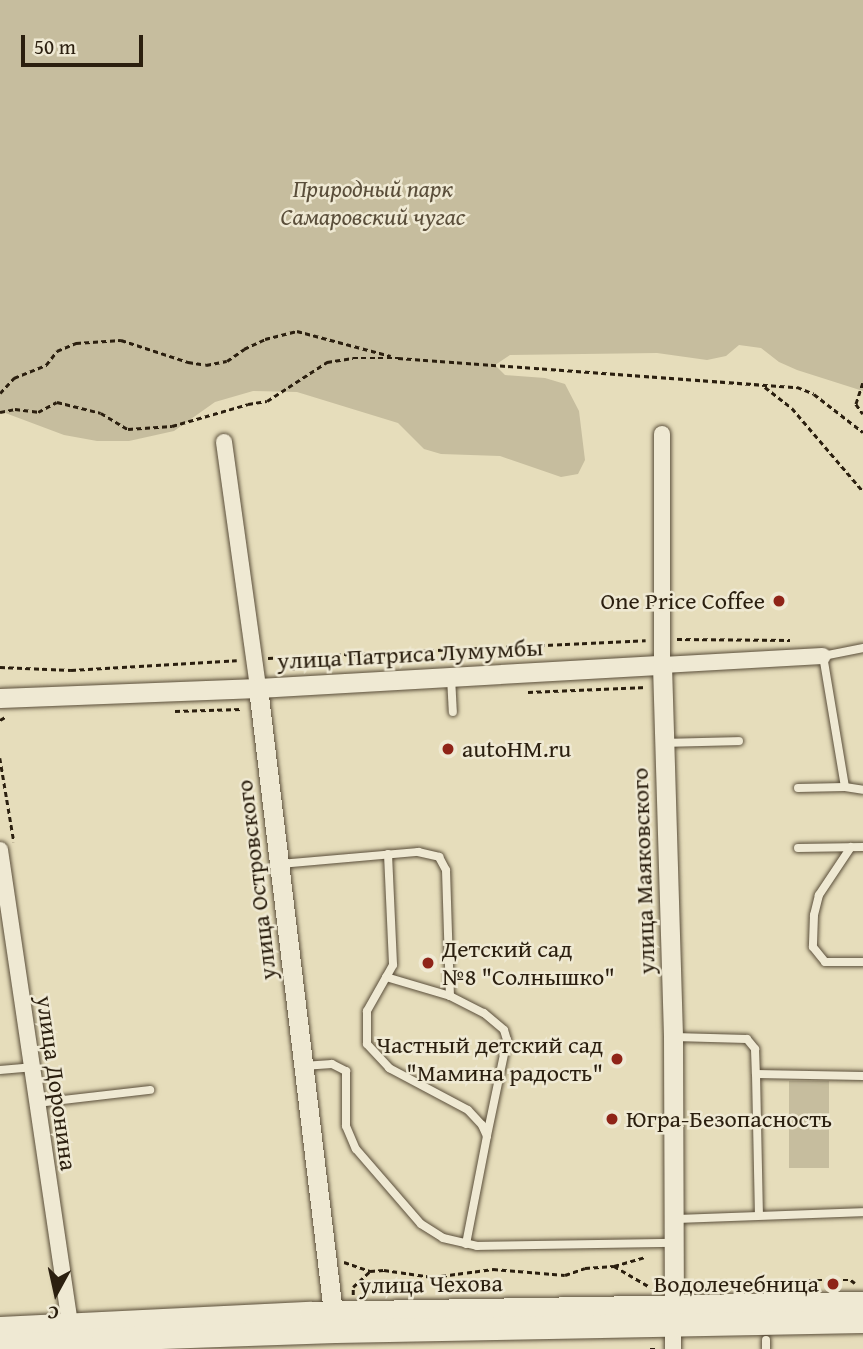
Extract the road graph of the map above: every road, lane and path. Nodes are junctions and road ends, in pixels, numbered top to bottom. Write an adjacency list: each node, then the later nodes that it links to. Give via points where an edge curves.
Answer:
1 (398, 358): 3 (path); 4 (path, via 297,331 265,339 227,361 206,365 121,340 76,343 57,351 46,365 14,378); 5 (path, via 327,362 267,401 172,426 128,429 100,413 57,402 38,412)
2 (863, 383): 6 (path, via 856,404)
3 (763, 385): 7 (path, via 797,387 814,394); 10 (path, via 792,408)
4 (0, 393)
5 (0, 412)
6 (863, 414)
7 (863, 432)
8 (662, 433): 11 (street, улица Маяковского)
9 (224, 442): 15 (street, улица Островского)
10 (863, 491)
11 (662, 640): 12 (path); 15 (path); 16 (street, улица Маяковского)
12 (794, 640)
13 (863, 648): 14 (lane)
14 (823, 656): 16 (street, улица Патриса Лумумбы); 25 (lane)
15 (254, 659): 17 (path, via 71,670); 19 (street, улица Островского)
16 (662, 665): 18 (street, улица Патриса Лумумбы); 24 (street, улица Маяковского)
17 (0, 667)
18 (451, 676): 19 (street, улица Патриса Лумумбы); 21 (lane)
19 (258, 688): 20 (street, улица Патриса Лумумбы); 33 (street, улица Островского)
20 (3, 707): 22 (path)
21 (453, 712)
22 (0, 720)
23 (739, 741): 24 (lane)
24 (664, 743): 37 (street, улица Маяковского)
25 (845, 787): 26 (lane); 27 (lane)
26 (798, 788)
27 (863, 790)
28 (851, 847): 29 (lane); 30 (lane); 34 (lane, via 819,895 813,947 825,962)
29 (863, 847)
30 (798, 848)
31 (0, 850): 39 (street, улица Доронина)
32 (388, 854): 33 (lane); 35 (lane, via 393,957); 36 (lane, via 427,852 444,863)
33 (279, 864): 38 (street, улица Островского)
34 (863, 962)
35 (386, 977): 36 (lane); 45 (lane, via 365,1022 371,1052 389,1069 468,1110)
36 (450, 996): 45 (lane, via 498,1022 506,1035)
37 (673, 1037): 41 (lane, via 747,1040 755,1049); 48 (street, улица Маяковского)
38 (303, 1066): 50 (lane, via 332,1064 346,1071 346,1126 356,1149 421,1224 443,1238); 60 (street, улица Островского)
39 (32, 1067): 40 (lane); 44 (street, улица Доронина)
40 (0, 1070)
41 (756, 1074): 42 (lane); 47 (lane)
42 (863, 1076)
43 (150, 1090): 44 (lane)
44 (37, 1103): 61 (street, улица Доронина)
45 (487, 1136): 50 (lane)
46 (863, 1212): 47 (lane)
47 (759, 1213): 48 (lane, via 726,1219)
48 (673, 1219): 49 (street, улица Маяковского)
49 (668, 1243): 50 (lane); 52 (path, via 662,1251); 57 (street, улица Маяковского)
50 (466, 1244)
51 (343, 1262): 53 (path)
52 (614, 1266): 53 (path, via 565,1275 509,1268 433,1277); 54 (path)
53 (370, 1272): 55 (path, via 353,1287)
54 (656, 1291)
55 (354, 1297)
56 (863, 1303): 57 (main road, улица Чехова)
57 (674, 1315): 58 (main road, улица Чехова); 60 (main road, улица Чехова); 63 (street, улица Маяковского)
58 (863, 1321)
59 (0, 1328): 61 (main road, улица Чехова)
60 (335, 1331): 61 (main road, улица Чехова)
61 (71, 1338): 62 (main road, улица Чехова)
62 (0, 1346)
63 (673, 1349)

